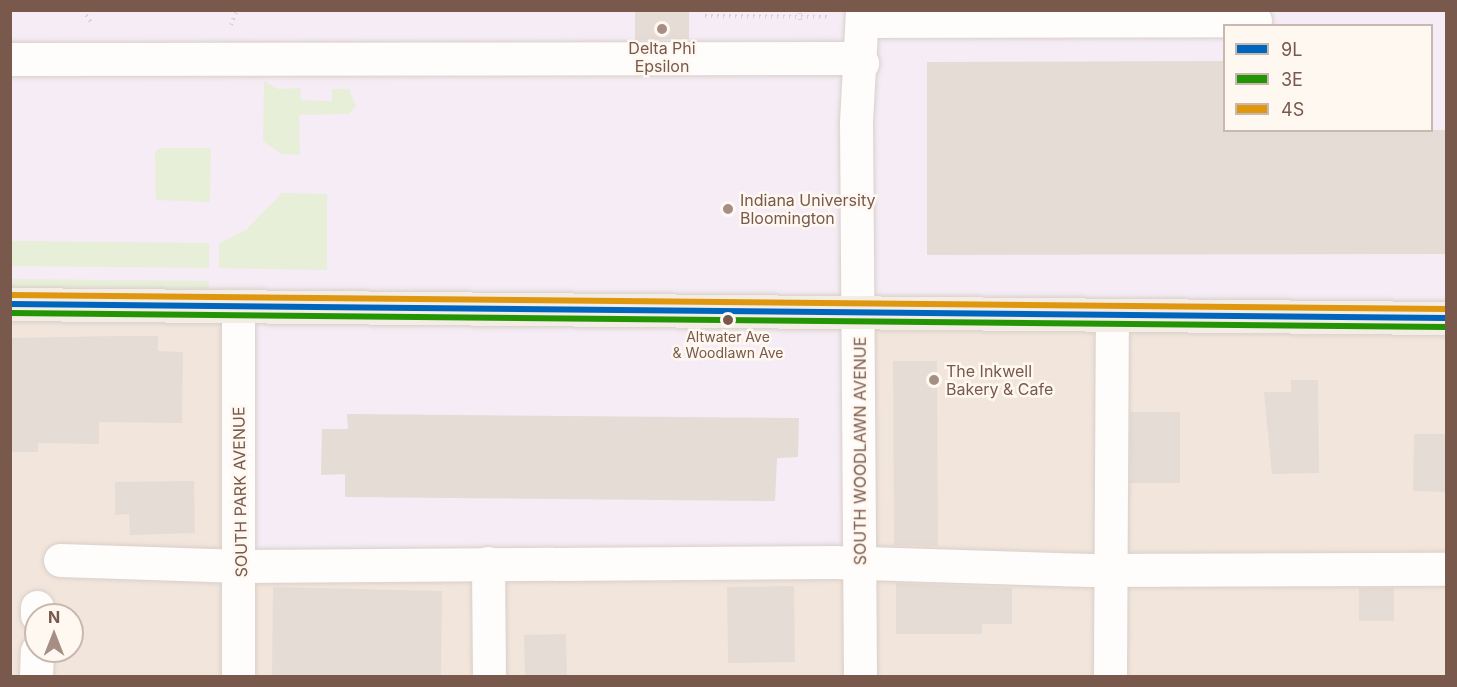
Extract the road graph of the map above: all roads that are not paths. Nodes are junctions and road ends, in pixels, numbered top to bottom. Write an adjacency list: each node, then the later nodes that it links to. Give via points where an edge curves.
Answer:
1 (852, 16): 2 (street); 5 (street, SOUTH WOODLAWN AVENUE)
2 (1109, 16): 3 (street)
3 (1254, 20)
4 (10, 59): 5 (street, via 846,58)
5 (862, 63): 8 (street, SOUTH WOODLAWN AVENUE, via 856,122)
6 (10, 304): 7 (main road)
7 (238, 308): 8 (main road); 14 (street, SOUTH PARK AVENUE)
8 (861, 310): 9 (main road); 13 (street, SOUTH WOODLAWN AVENUE)
9 (1112, 315): 10 (main road); 15 (street)
10 (1446, 318)
11 (60, 560): 14 (street)
12 (488, 563): 13 (street); 14 (street); 18 (street)
13 (860, 563): 15 (street); 19 (street, SOUTH WOODLAWN AVENUE)
14 (242, 566): 17 (street, SOUTH PARK AVENUE)
15 (1109, 569): 16 (street); 20 (street)
16 (1446, 569)
17 (238, 676)
18 (489, 676)
19 (860, 676)
20 (1110, 676)

